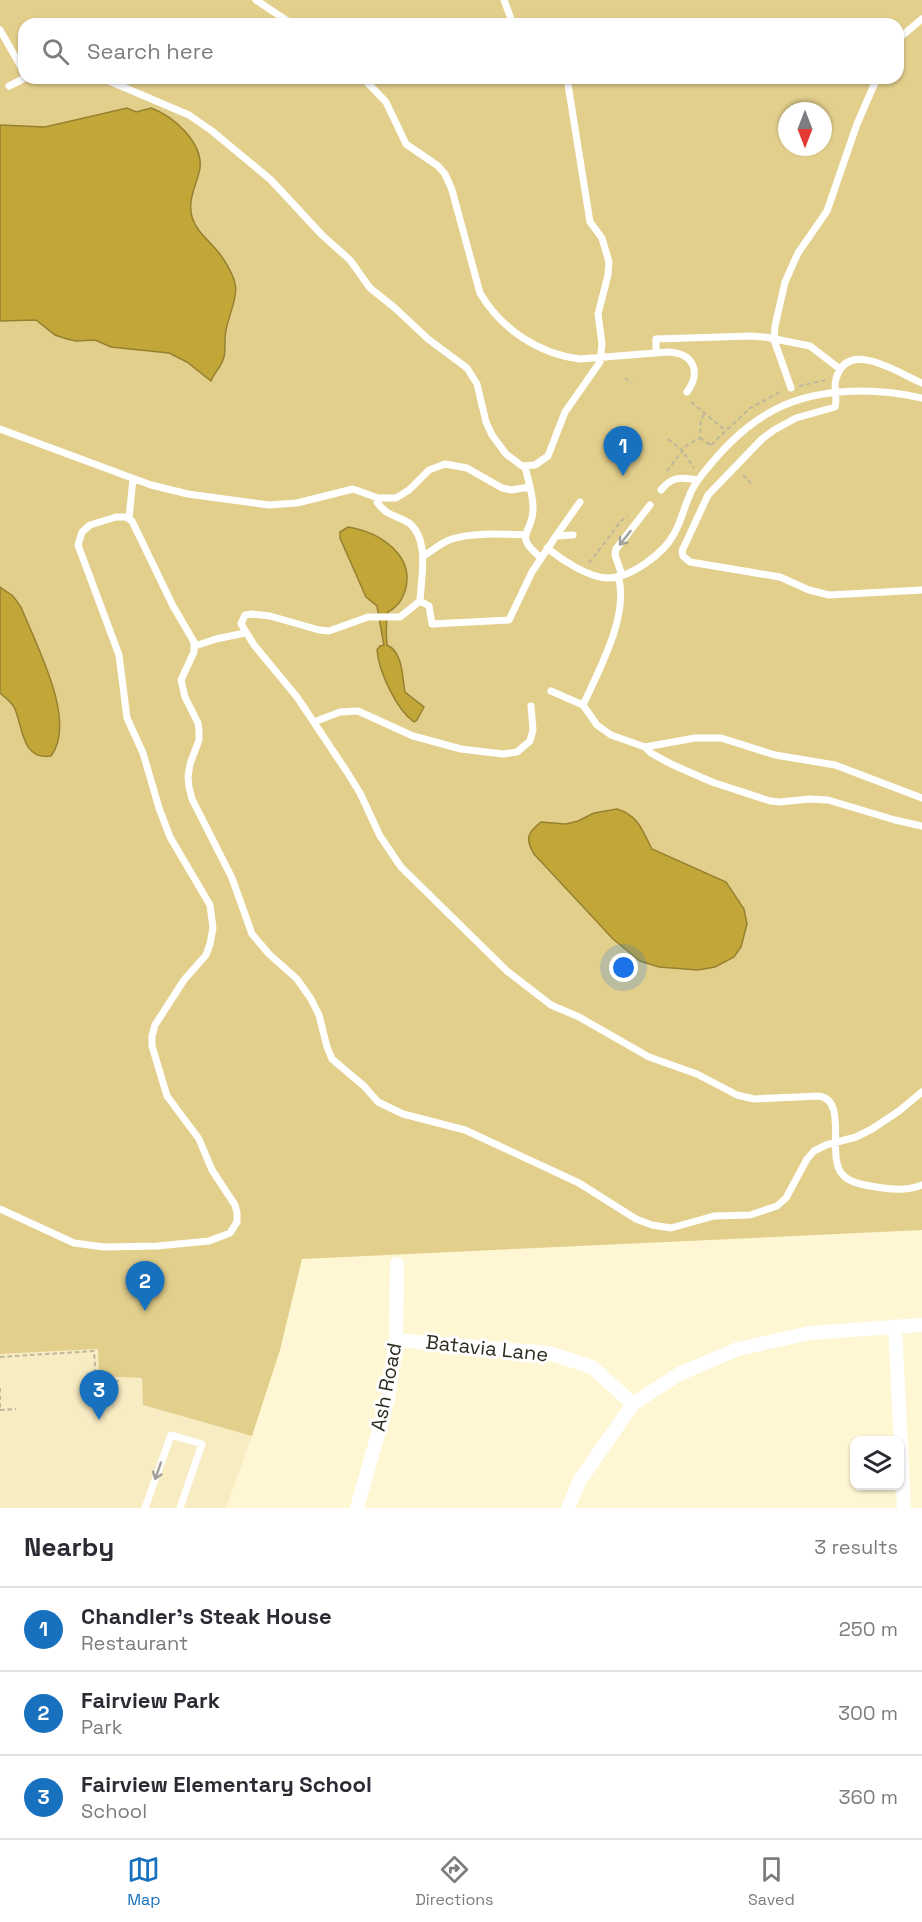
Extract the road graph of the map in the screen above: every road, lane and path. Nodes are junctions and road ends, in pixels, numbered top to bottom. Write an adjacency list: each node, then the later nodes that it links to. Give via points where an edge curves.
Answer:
1 (256, 0): 3 (lane)
2 (504, 0): 4 (lane)
3 (283, 18)
4 (511, 18)
5 (922, 19): 7 (lane)
6 (0, 30): 8 (lane)
7 (904, 34)
8 (18, 62)
9 (18, 82): 14 (lane)
10 (116, 84): 34 (lane, via 189,114 271,180 350,260 370,288 470,371 492,435 507,454)
11 (369, 84): 17 (lane, via 386,102 406,144 435,164 447,179 477,286 488,304 516,333 540,349 571,358)
12 (568, 84): 17 (lane, via 590,222 608,255 608,275 598,314)
13 (874, 84): 15 (lane, via 856,124 827,211 790,269)
14 (9, 86)
15 (774, 340): 16 (lane, via 751,336 656,339); 18 (lane, via 810,346); 22 (lane)
16 (656, 353): 17 (lane); 23 (lane, via 678,353 693,365 695,378)
17 (602, 357): 34 (lane, via 565,412 548,456)
18 (840, 369): 21 (lane, via 855,359 869,360); 24 (lane)
19 (625, 378): 20 (path)
20 (632, 383)
21 (922, 383)
22 (791, 388)
23 (687, 392)
24 (835, 393): 25 (lane, via 878,392); 37 (lane, via 794,402 765,415 740,435); 53 (lane, via 835,407 806,414 771,432 708,495 683,556 690,562 780,577 829,595)
25 (922, 398)
26 (688, 400): 27 (path)
27 (705, 413): 29 (path); 30 (path)
28 (0, 429): 36 (lane)
29 (725, 430)
30 (700, 438): 32 (path); 33 (path)
31 (668, 439): 33 (path)
32 (711, 445)
33 (682, 450): 35 (path); 37 (path)
34 (525, 467): 38 (lane)
35 (662, 478)
36 (133, 479): 40 (lane, via 188,494 269,505 297,503 353,489); 44 (lane)
37 (698, 480): 39 (lane, via 676,478); 52 (lane, via 670,542 652,559)
38 (530, 487): 40 (lane, via 502,488 467,468 445,464 429,470 401,496); 45 (lane, via 533,511)
39 (661, 490)
40 (378, 498): 49 (lane, via 379,506 411,525)
41 (580, 502): 47 (lane)
42 (650, 505): 52 (lane, one-way to 52, via 616,549)
43 (629, 515): 51 (path)
44 (129, 518): 56 (lane); 67 (lane, via 116,517 90,525 82,532 78,545 119,655 127,718 143,753 170,837 210,905 213,928 206,955 187,975 155,1025 152,1047 167,1096 199,1139 212,1170 235,1205 237,1222 230,1233 209,1241 104,1247 74,1243)
45 (526, 535): 49 (lane, via 456,538); 50 (lane, via 530,547)
46 (573, 535): 47 (lane)
47 (556, 536): 48 (lane)
48 (547, 548): 50 (lane); 51 (lane)
49 (424, 555): 54 (lane)
50 (541, 558): 54 (lane, via 509,620 432,624 429,606)
51 (584, 570): 52 (lane, via 606,578)
52 (620, 575): 58 (lane, via 622,590 613,638)
53 (922, 590)
54 (420, 601): 55 (lane, via 400,617 368,617 324,631 248,614 241,624)
55 (246, 633): 56 (lane); 60 (lane)
56 (195, 646): 65 (lane, via 181,680 200,730 188,777 192,799 232,878 252,934 311,999 332,1059 378,1102 403,1114 465,1130 579,1183 636,1219 664,1228 714,1216 750,1215 777,1206 786,1198 811,1154)
57 (551, 691): 58 (lane)
58 (583, 705): 61 (lane, via 605,731)
59 (531, 706): 60 (lane, via 530,741 517,752 503,754 461,749 413,736 358,711 340,712)
60 (314, 722): 65 (lane, via 354,782 380,836 401,867 525,986 547,1003 640,1053 697,1074 738,1095 754,1099 828,1099 833,1108)
61 (645, 747): 62 (lane, via 695,738 721,738 775,755 835,765); 63 (lane, via 701,778 770,801 828,800)
62 (922, 798)
63 (922, 826)
64 (922, 1092): 65 (lane, via 872,1129)
65 (836, 1142): 66 (lane, via 838,1169 852,1181 899,1190)
66 (922, 1185)
67 (0, 1209)
68 (397, 1264): 71 (street, Ash Road)
69 (922, 1325): 70 (street)
70 (895, 1326): 75 (street, via 810,1333 738,1349 679,1374); 82 (street)
71 (396, 1340): 75 (street, Batavia Lane, via 549,1353 592,1367); 80 (street, Ash Road, via 388,1399)
72 (0, 1357): 73 (path, via 94,1351 96,1379)
73 (119, 1381)
74 (0, 1388): 77 (path)
75 (633, 1404): 81 (street, via 580,1480)
76 (16, 1409): 77 (path)
77 (0, 1410)
78 (145, 1508): 79 (lane, one-way to 78, via 202,1444 171,1435)
79 (180, 1508)
80 (357, 1508)
81 (568, 1508)
82 (904, 1508)

